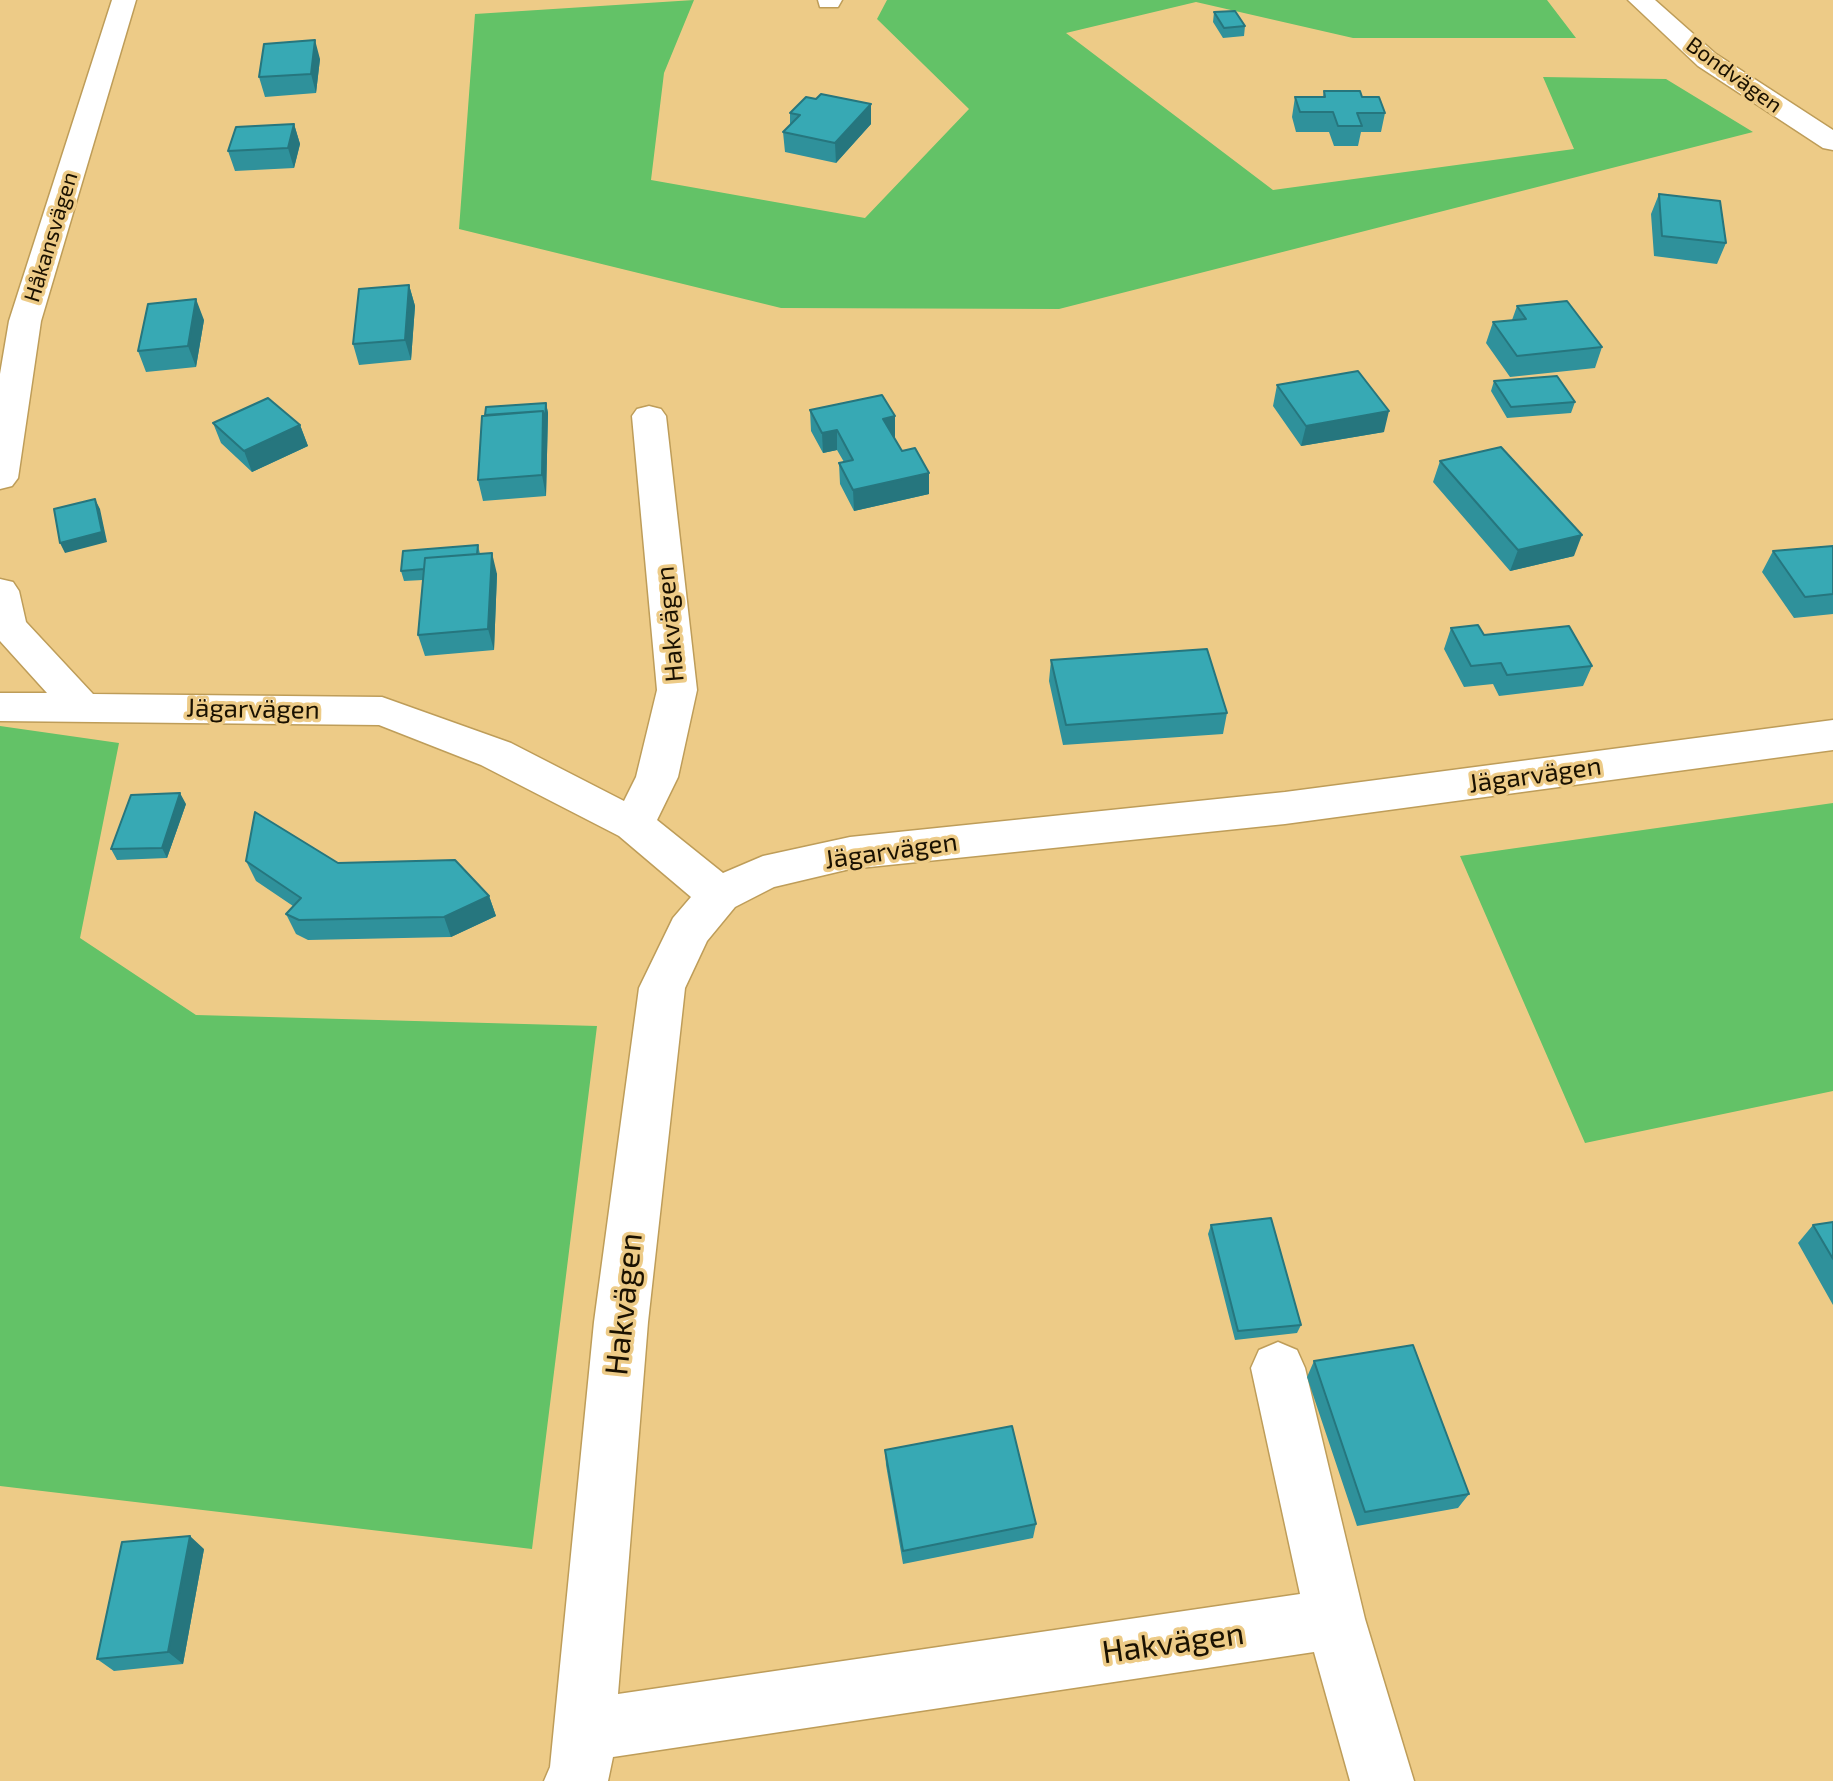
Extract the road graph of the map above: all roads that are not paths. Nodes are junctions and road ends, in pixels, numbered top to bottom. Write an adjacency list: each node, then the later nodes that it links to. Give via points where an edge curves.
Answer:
1 (124, 0): 5 (street, Håkansvägen, via 25,321)
2 (1640, 0): 3 (street, Bondvägen, via 1707,60)
3 (1833, 142)
4 (649, 416): 10 (street, Hakvägen, via 677,690 657,777)
5 (0, 478)
6 (0, 591): 8 (street, via 8,626)
7 (0, 707): 8 (street, Jägarvägen)
8 (82, 707): 10 (street, Jägarvägen, via 382,711 496,754)
9 (1833, 735): 11 (street, Jägarvägen, via 1285,808 850,853 763,873)
10 (634, 825): 11 (street, Jägarvägen)
11 (719, 895): 14 (street, Hakvägen, via 689,931 662,988 621,1322)
12 (1278, 1368): 13 (street)
13 (1335, 1619): 14 (street, Hakvägen); 15 (street)
14 (580, 1756)
15 (1382, 1781)

